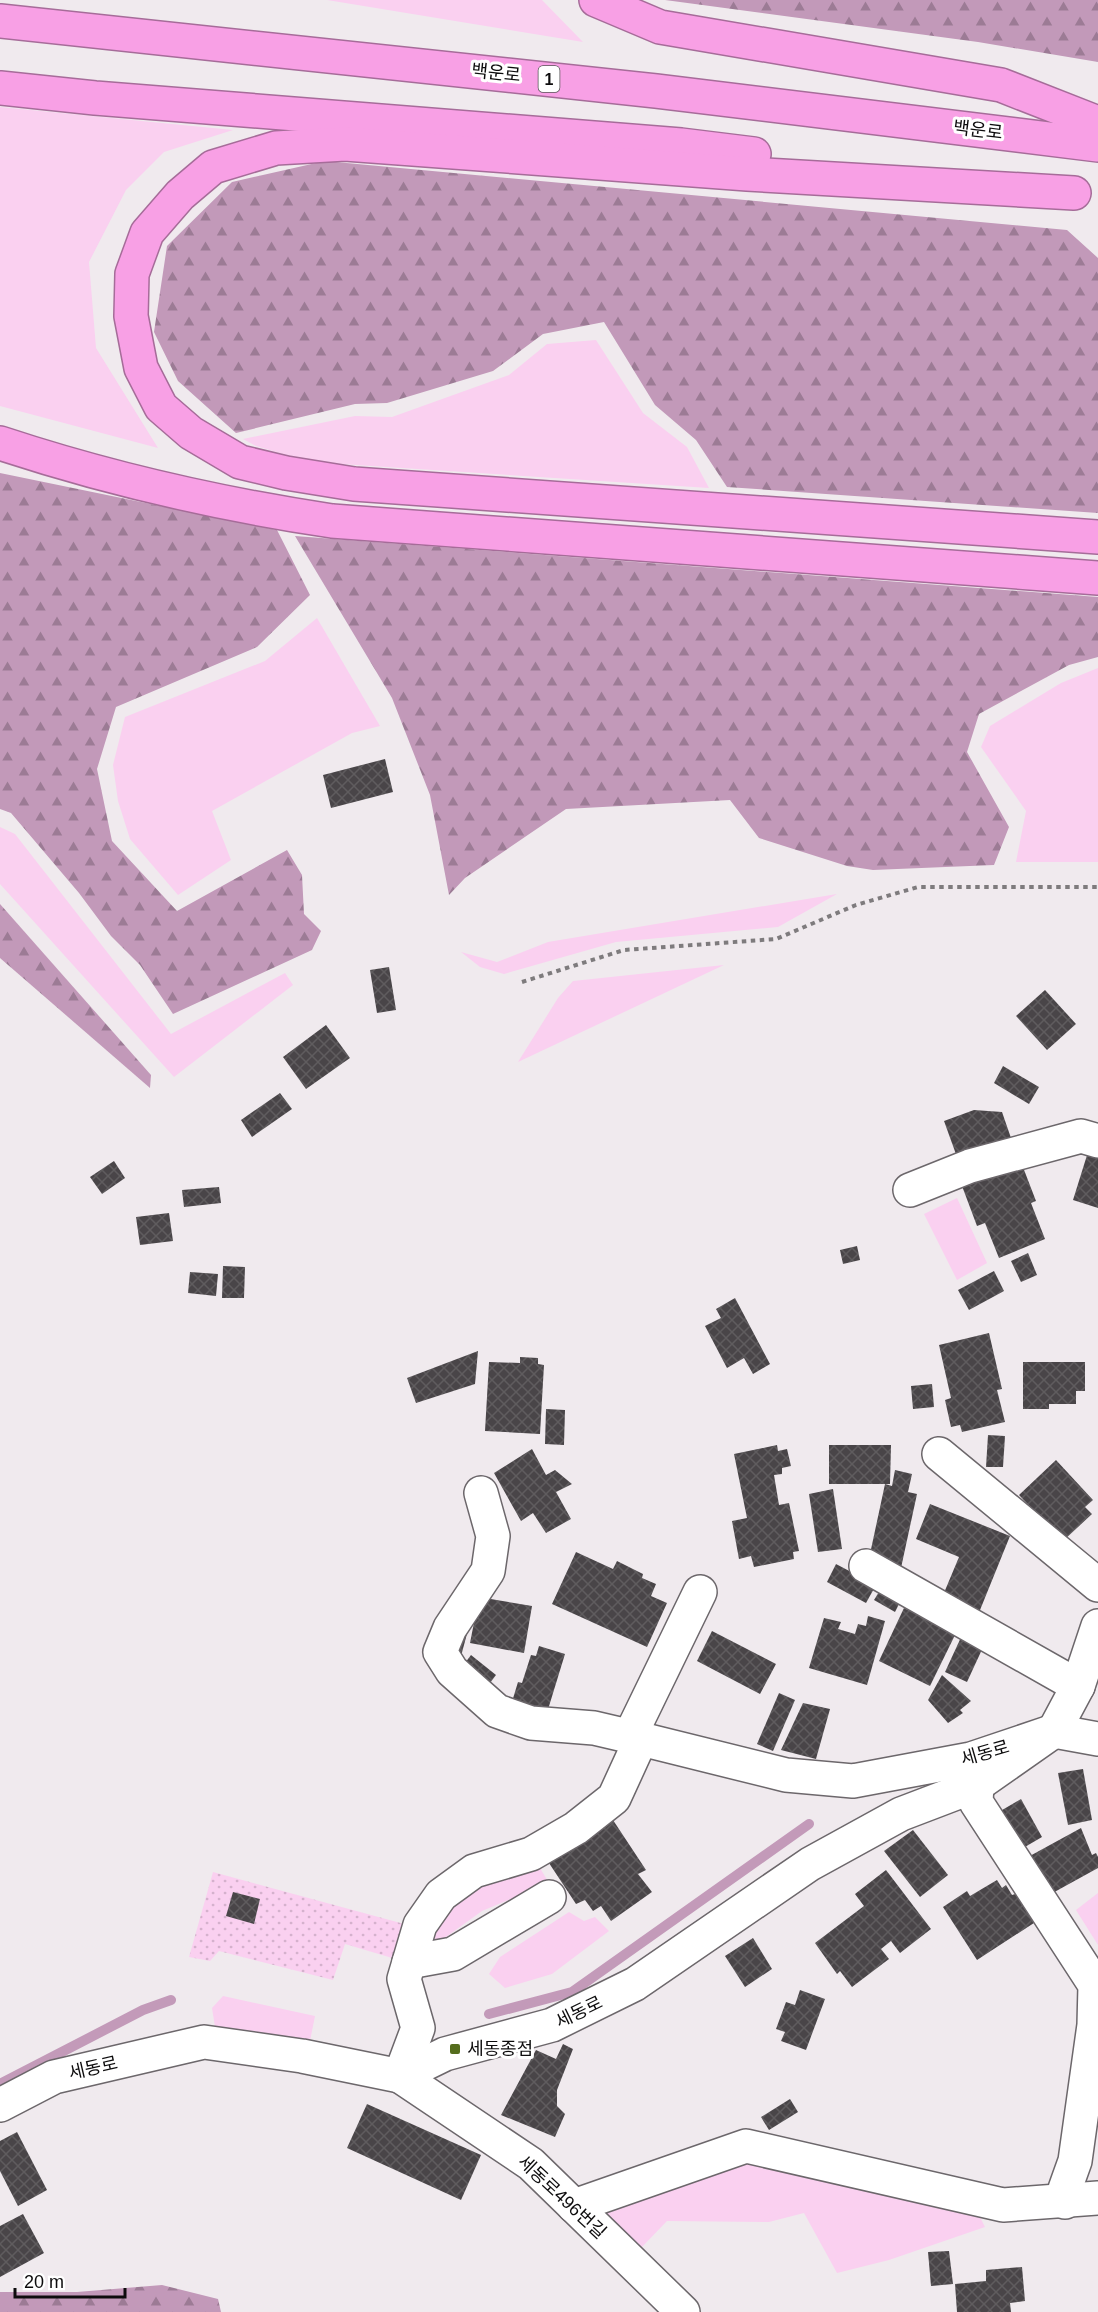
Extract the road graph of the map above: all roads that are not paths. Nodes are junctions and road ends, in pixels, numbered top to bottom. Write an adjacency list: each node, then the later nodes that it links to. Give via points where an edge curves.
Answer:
1 (596, 0): 4 (highway, via 660,27 1001,85)
2 (0, 21): 5 (highway, 백운로 / 1, via 656,91)
3 (0, 88): 6 (highway, via 681,145)
4 (1098, 123)
5 (1098, 145)
6 (1086, 195): 8 (highway, via 345,144 276,148 213,167 180,195 147,233 132,274 131,315 141,368 161,407 191,433 240,462 286,473 354,484)
7 (0, 443): 9 (highway, via 138,484 333,521)
8 (1098, 537)
9 (1098, 578)
10 (1098, 1141): 11 (street, via 1081,1136 970,1166)
11 (910, 1190)
12 (939, 1454): 15 (street)
13 (481, 1493): 20 (street, 세동로, via 493,1536 488,1571 450,1628 440,1652 452,1671 497,1711 531,1723 594,1728)
14 (866, 1566): 18 (street)
15 (1098, 1584)
16 (700, 1592): 20 (street)
17 (1098, 1626): 18 (street, 세동로)
18 (1078, 1686): 19 (street, 세동로)
19 (1054, 1731): 20 (street, 세동로, via 970,1759 853,1781 786,1775); 21 (street); 22 (street, 세동로)
20 (635, 1737): 24 (street, via 614,1798 576,1828 531,1854 474,1871 441,1895 420,1925)
21 (1098, 1739)
22 (977, 1785): 25 (street, 세동로, via 901,1814 810,1864 635,1984 552,2025 445,2054); 28 (street, 세동로, via 976,1802 1095,1985 1094,2025 1075,2161 1065,2189)
23 (549, 1897): 24 (street, via 453,1954)
24 (409, 1962): 25 (street, via 404,1979 418,2028)
25 (400, 2076): 26 (street, 세동로, via 204,2042 54,2077); 29 (street, 세동로496번길, via 531,2164)
26 (0, 2104)
27 (1098, 2198): 28 (street)
28 (1065, 2202): 29 (street, via 1003,2205 746,2146)
29 (574, 2206): 30 (street, 세동로496번길)
30 (683, 2312)

